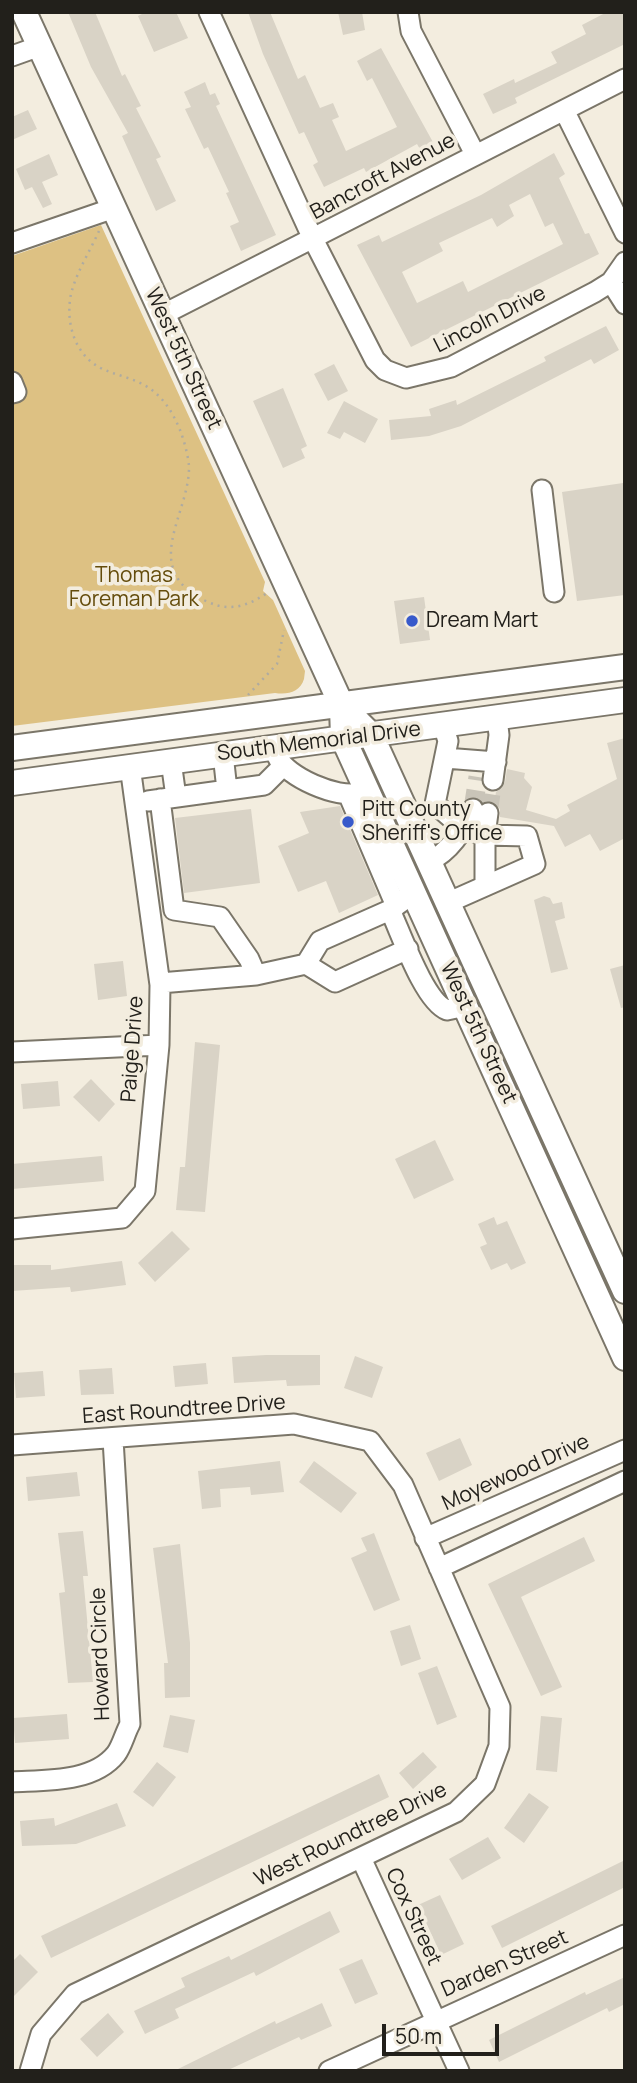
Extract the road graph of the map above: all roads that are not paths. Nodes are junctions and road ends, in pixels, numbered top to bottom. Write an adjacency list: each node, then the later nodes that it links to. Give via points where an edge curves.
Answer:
1 (24, 12): 4 (main road, West 5th Street)
2 (209, 12): 11 (street, Lincoln Drive)
3 (408, 12): 8 (street, via 411,31)
4 (40, 46): 5 (street); 9 (main road, West 5th Street)
5 (12, 57)
6 (625, 79): 7 (street, Bancroft Avenue)
7 (564, 110): 8 (street, Bancroft Avenue); 10 (street)
8 (475, 154): 11 (street, Bancroft Avenue)
9 (108, 217): 12 (street); 16 (main road, West 5th Street)
10 (625, 233)
11 (313, 239): 14 (street, Lincoln Drive, via 375,360 394,376 406,378 450,367); 16 (street, Bancroft Avenue)
12 (12, 243)
13 (625, 262): 14 (street, Lincoln Drive)
14 (611, 282): 15 (street)
15 (625, 304)
16 (162, 315): 23 (main road, West 5th Street)
17 (12, 382): 18 (street, via 16,392)
18 (12, 393)
19 (542, 490): 20 (street)
20 (554, 592)
21 (625, 667): 23 (main road, South Memorial Drive)
22 (625, 700): 24 (main road, South Memorial Drive)
23 (342, 706): 26 (main road, West 5th Street); 27 (main road, West 5th Street); 28 (main road, South Memorial Drive)
24 (497, 718): 25 (main road, South Memorial Drive); 31 (street, via 499,735 487,770)
25 (443, 725): 26 (main road, South Memorial Drive); 31 (street, via 448,741)
26 (371, 735): 27 (main road, South Memorial Drive); 40 (main road, West 5th Street)
27 (343, 738): 30 (main road, South Memorial Drive); 36 (main road, West 5th Street)
28 (12, 748)
29 (223, 754): 30 (main road, South Memorial Drive); 32 (main road, South Memorial Drive); 35 (street)
30 (277, 757): 35 (street, via 264,785); 36 (street, via 339,795)
31 (445, 758): 39 (street)
32 (171, 761): 33 (main road, South Memorial Drive); 37 (street)
33 (130, 766): 34 (main road, South Memorial Drive); 38 (street, Paige Drive)
34 (12, 783)
35 (227, 790): 37 (street)
36 (358, 793): 45 (main road, West 5th Street)
37 (168, 798): 38 (street); 48 (street)
38 (135, 803): 47 (street, Paige Drive)
39 (435, 804): 40 (street); 41 (street)
40 (405, 810): 43 (main road, West 5th Street)
41 (464, 829): 42 (street); 42 (street, via 481,811); 43 (street, via 441,856)
42 (485, 835): 44 (street); 44 (street, via 527,836 535,864)
43 (428, 862): 46 (main road, West 5th Street)
44 (485, 886): 46 (street)
45 (400, 903): 49 (main road, West 5th Street); 50 (street); 51 (street, via 320,941)
46 (447, 903): 58 (main road, West 5th Street)
47 (150, 909): 48 (street); 53 (street, Paige Drive)
48 (174, 910): 52 (street, via 220,917)
49 (442, 954): 50 (street); 54 (main road, West 5th Street)
50 (412, 958): 51 (street, via 335,982); 54 (street, via 431,997 442,1008)
51 (306, 964): 52 (street)
52 (256, 975): 53 (street)
53 (160, 983): 55 (street, Paige Drive)
54 (466, 1006): 59 (main road, West 5th Street)
55 (159, 1045): 56 (street); 57 (street, Paige Drive, via 145,1191 122,1218)
56 (12, 1052)
57 (12, 1229)
58 (625, 1290)
59 (625, 1357)
60 (113, 1439): 61 (street, East Roundtree Drive); 64 (street, East Roundtree Drive, via 294,1424 370,1441 403,1485); 66 (street, Howard Circle, via 130,1724 115,1754 95,1769 69,1778)
61 (12, 1445)
62 (625, 1450): 64 (street, Moyewood Drive)
63 (625, 1481): 65 (street)
64 (425, 1538): 65 (street, West Roundtree Drive)
65 (439, 1568): 67 (street, West Roundtree Drive, via 500,1707 499,1746 485,1784 456,1812)
66 (12, 1782)
67 (360, 1858): 69 (street, Cox Street); 70 (street, West Roundtree Drive, via 75,1994 41,2034)
68 (625, 1935): 69 (street, Darden Street)
69 (436, 2020): 71 (street, Darden Street); 72 (street, Cox Street)
70 (30, 2071)
71 (329, 2071)
72 (458, 2071)

